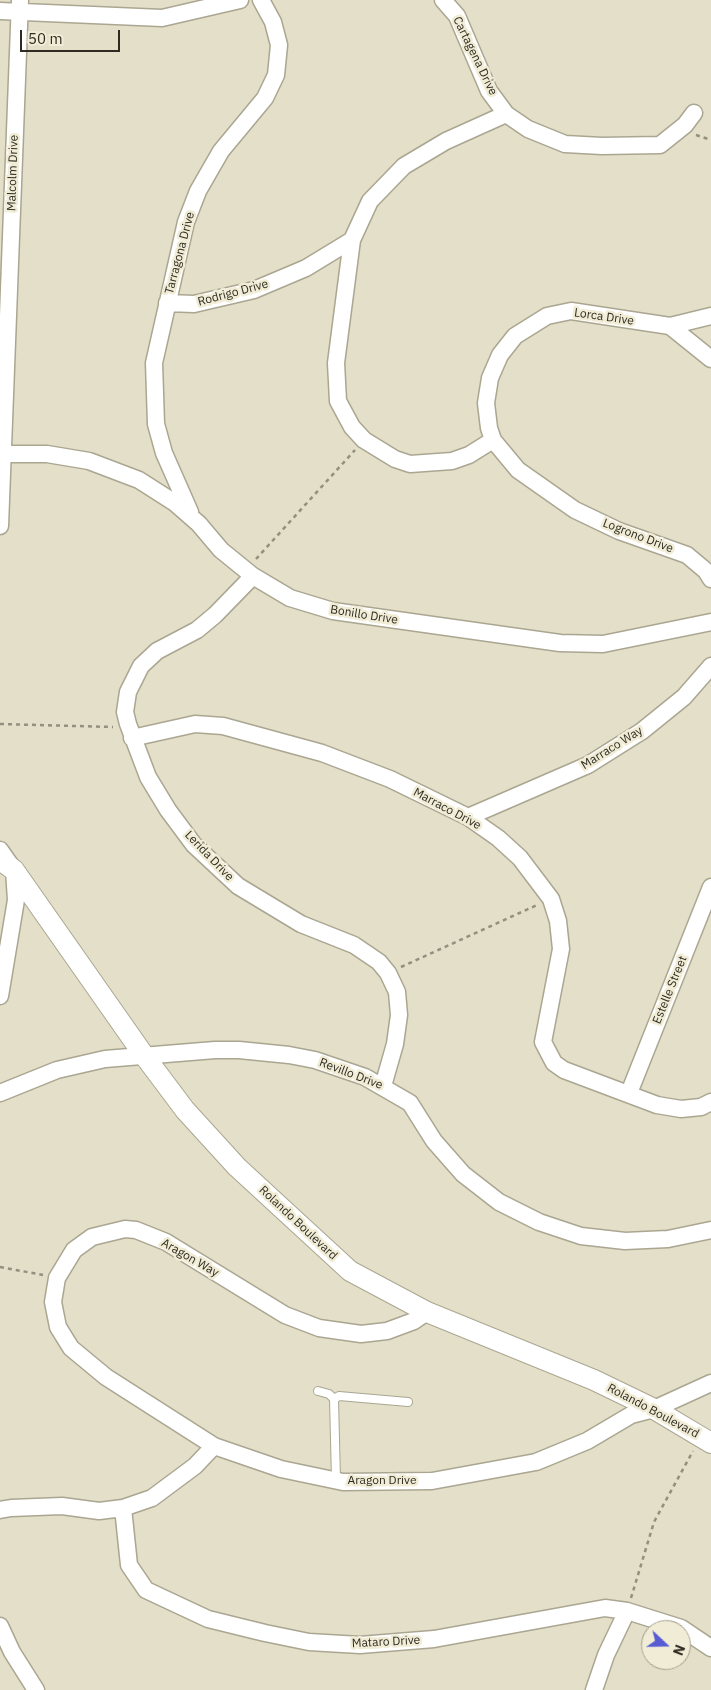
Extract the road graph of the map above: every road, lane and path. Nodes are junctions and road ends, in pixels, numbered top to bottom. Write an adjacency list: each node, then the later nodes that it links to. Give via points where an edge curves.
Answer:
1 (240, 0): 4 (street, via 162,18)
2 (261, 0): 9 (street, Tarragona Drive, via 273,22 279,45 276,75 265,98 221,151 198,191 186,222)
3 (443, 0): 7 (street, Cartagena Drive, via 457,16 489,91)
4 (20, 5): 5 (street); 15 (street, Malcolm Drive)
5 (0, 11)
6 (694, 113): 7 (street, Cartagena Drive, via 660,145 602,146 565,144 528,129)
7 (506, 114): 8 (street, via 446,141 404,166 370,201)
8 (352, 240): 9 (street, Rodrigo Drive, via 306,268 254,290 194,304); 13 (street, via 336,363 338,401 352,427)
9 (167, 303): 16 (street, Tarragona Drive, via 154,363 156,424 185,504)
10 (711, 316): 11 (street, Lorca Drive)
11 (670, 326): 12 (street); 14 (street, Lorca Drive, via 571,312 547,316 525,328 504,350 490,378 486,403)
12 (711, 359)
13 (364, 440): 14 (street, via 410,464 452,461); 18 (path)
14 (493, 440): 19 (street, Logrono Drive, via 518,470 575,510 619,532 687,555)
15 (1, 454): 16 (street, Bonillo Drive, via 47,454 89,461 139,480 175,503); 17 (street, Malcolm Drive)
16 (199, 524): 18 (street, Bonillo Drive, via 221,550)
17 (0, 526)
18 (249, 573): 20 (street, Bonillo Drive, via 290,598 333,612 560,643 603,644); 23 (street, Lerida Drive, via 215,615 197,630 156,651 141,666 128,692 125,712)
19 (711, 579)
20 (711, 622)
21 (711, 666): 24 (street, Marraco Way, via 684,698 642,731 588,765)
22 (0, 724): 23 (path)
23 (130, 733): 24 (street, Marraco Drive, via 196,724 223,726 322,753 390,779); 29 (street, Lerida Drive, via 148,777 168,810 194,845 238,886 301,924 354,945 379,962)
24 (468, 818): 28 (street, Marraco Drive, via 520,858)
25 (0, 850): 26 (street)
26 (7, 865): 30 (street, via 16,900); 31 (street, Rolando Boulevard)
27 (711, 887): 34 (street, Estelle Street)
28 (551, 898): 29 (path); 34 (street, Marraco Drive, via 562,949 543,1042 554,1063 564,1070)
29 (388, 973): 32 (street, Lerida Drive, via 397,992 399,1015)
30 (0, 996)
31 (142, 1054): 32 (street, Revillo Drive, via 240,1050 281,1053 340,1068); 33 (street, Revillo Drive, via 57,1070); 39 (street, Rolando Boulevard, via 185,1110 237,1167 350,1271)
32 (383, 1086): 36 (street, Revillo Drive, via 410,1103 434,1141 463,1174 499,1202 539,1222 581,1236 624,1241 668,1239)
33 (0, 1093)
34 (629, 1093): 35 (street, Marraco Drive, via 657,1105 681,1110)
35 (711, 1102)
36 (711, 1230)
37 (0, 1267): 38 (path)
38 (57, 1278): 39 (street, Aragon Way, via 67,1258 83,1243 114,1230 136,1230 166,1242 285,1316 319,1328 361,1334 388,1330 414,1321); 46 (street, Aragon Way, via 55,1315 58,1327 71,1348 106,1377)
39 (427, 1312): 44 (street, Rolando Boulevard, via 594,1380)
40 (711, 1383): 44 (street, Aragon Drive)
41 (318, 1391): 42 (lane)
42 (334, 1399): 43 (lane, via 339,1396); 47 (lane)
43 (408, 1402)
44 (654, 1409): 45 (street, Rolando Boulevard); 47 (street, Aragon Drive, via 631,1416 587,1441 536,1462 432,1481)
45 (706, 1440): 50 (path, via 654,1522)
46 (214, 1446): 47 (street, Aragon Drive, via 281,1469); 48 (street, via 195,1466 152,1498)
47 (336, 1480)
48 (123, 1508): 49 (street, via 100,1511 62,1506); 50 (street, Mataro Drive, via 129,1565 146,1590 208,1619 297,1640 360,1645 426,1639 605,1608)
49 (0, 1510)
50 (628, 1611): 52 (street, Mataro Drive, via 681,1628); 54 (street, via 606,1655)
51 (0, 1626): 53 (street)
52 (711, 1648)
53 (36, 1690)
54 (594, 1690)

